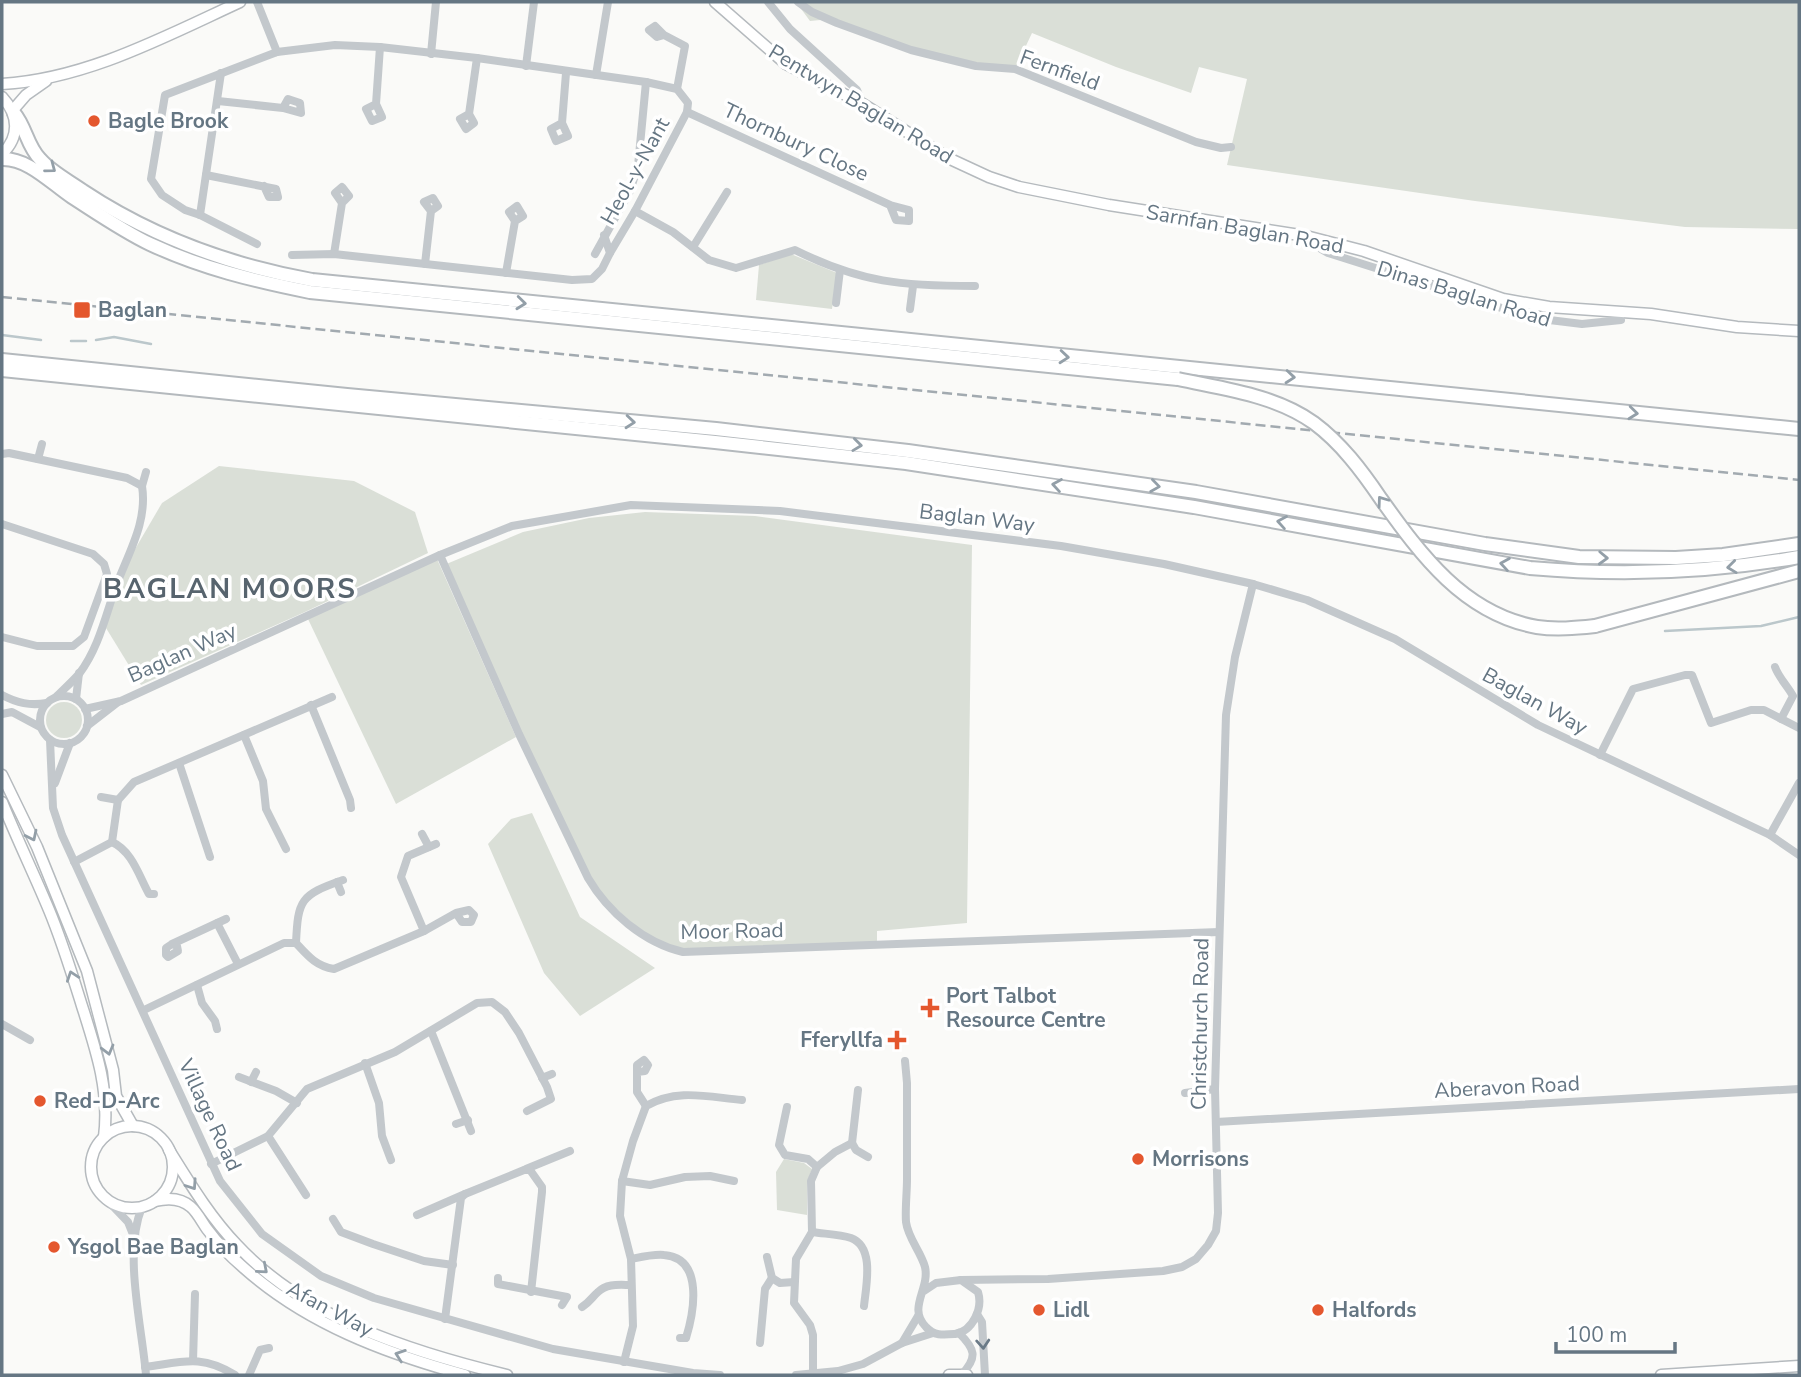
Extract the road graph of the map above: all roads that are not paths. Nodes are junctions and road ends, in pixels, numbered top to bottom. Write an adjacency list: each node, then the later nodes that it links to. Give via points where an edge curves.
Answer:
1 (240, 2): 19 (main road, via 158,40)
2 (257, 2): 12 (street)
3 (436, 2): 13 (street)
4 (534, 2): 15 (street)
5 (617, 2): 9 (street)
6 (715, 2): 26 (main road, Pentwyn Baglan Road, via 786,64)
7 (768, 2): 26 (street, via 790,29 857,90)
8 (798, 2): 32 (street, Fernfield, via 836,23 911,50 976,66 1015,69 1196,142)
9 (608, 4): 18 (street)
10 (664, 35): 22 (street, via 685,46)
11 (380, 47): 12 (street, via 335,45); 13 (street); 25 (street)
12 (277, 52): 16 (street)
13 (431, 54): 14 (street)
14 (477, 58): 15 (street); 30 (street)
15 (526, 66): 17 (street)
16 (221, 73): 24 (street); 44 (street, via 165,95 151,179 162,195)
17 (566, 73): 18 (street); 31 (street)
18 (596, 75): 20 (street)
19 (50, 79): 21 (main road); 29 (main road)
20 (646, 82): 22 (street); 46 (street, Heol-y-Nant, via 638,166 630,191)
21 (2, 83)
22 (677, 89): 27 (street)
23 (2, 97): 29 (main road)
24 (218, 101): 28 (street); 34 (street)
25 (376, 104)
26 (863, 104): 36 (main road, Pentwyn Baglan Road, via 948,158)
27 (687, 107): 39 (street, Thornbury Close); 43 (street, Heol-y-Nant)
28 (283, 108)
29 (13, 112): 33 (main road, via 13,137); 66 (highway, one-way to 66, via 39,159 126,218 229,262 312,281)
30 (469, 114)
31 (562, 123)
32 (1231, 147)
33 (2, 157): 76 (highway, one-way to 33, bridge, via 1595,626 1538,627 1514,621 1466,597 1418,549 1337,444 1312,422 1248,394 1178,379 310,292 244,278 150,244 20,162)
34 (206, 175): 35 (street); 44 (street)
35 (264, 186)
36 (1018, 187): 47 (main road, Sarnfan Baglan Road)
37 (727, 192): 40 (street)
38 (342, 203): 51 (street)
39 (890, 205)
40 (719, 206): 41 (street); 49 (street)
41 (729, 210)
42 (431, 211): 54 (street)
43 (635, 211): 49 (street); 50 (street, Heol-y-Nant)
44 (200, 215): 48 (street)
45 (515, 221): 56 (street)
46 (604, 235): 50 (street, Heol-y-Nant); 52 (street, Heol-y-Nant)
47 (1319, 240): 60 (main road, Sarnfan Baglan Road, via 1503,299); 62 (street, Dinas Baglan Road, via 1324,251 1522,315 1582,324)
48 (257, 244)
49 (693, 247): 55 (street, via 709,260 736,268 795,250)
50 (610, 253): 56 (street, Heol-y-Nant, via 592,279)
51 (334, 254): 53 (street, Heol-y-Nant); 54 (street, Heol-y-Nant)
52 (595, 254)
53 (292, 255)
54 (425, 264): 56 (street, Heol-y-Nant)
55 (840, 270): 57 (street); 59 (street)
56 (506, 273)
57 (914, 286): 58 (street); 61 (street)
58 (975, 286)
59 (836, 303)
60 (1549, 307): 63 (main road, Dinas Baglan Road)
61 (910, 309)
62 (1620, 320)
63 (1799, 331)
64 (2, 360): 73 (highway, one-way to 73, via 908,451 1209,494 1579,557 1676,558)
65 (2, 370): 75 (highway, one-way to 65, via 1675,573 1531,568 1181,504 892,462)
66 (1799, 429)
67 (42, 444): 69 (street)
68 (2, 454): 69 (street)
69 (38, 459): 71 (street, via 127,478)
70 (145, 472): 71 (street)
71 (142, 486): 80 (street, via 145,504 130,554 101,633)
72 (2, 524): 78 (street, via 93,554 107,574 84,637 73,646 37,646)
73 (1799, 544)
74 (440, 555): 77 (street, Baglan Way, via 512,526 631,505 780,511 1048,544); 85 (street, Baglan Way); 117 (street, Moor Road, via 588,878 615,912 654,942 683,952)
75 (1799, 557)
76 (1799, 571)
77 (1254, 584): 97 (street, Baglan Way, via 1307,600 1395,639 1538,725); 117 (street, Christchurch Road, via 1226,715)
78 (2, 637)
79 (1775, 667): 90 (street, via 1793,696)
80 (79, 673): 83 (street); 84 (street)
81 (2, 695): 86 (street, via 25,704)
82 (332, 696): 87 (street)
83 (56, 697): 84 (street); 86 (street)
84 (76, 699): 88 (street)
85 (121, 701): 88 (street, Baglan Way); 91 (street, Baglan Way)
86 (47, 703): 92 (street, via 40,714)
87 (311, 705): 94 (street); 105 (street)
88 (85, 709): 91 (street)
89 (2, 714): 92 (street, via 12,712)
90 (1781, 719): 93 (street); 97 (street, via 1764,710 1751,710 1711,723 1692,675 1685,674 1633,689)
91 (87, 726): 96 (street, via 81,737)
92 (40, 727): 95 (street)
93 (1799, 728)
94 (244, 735): 98 (street); 109 (street, via 263,782 266,809)
95 (50, 740): 96 (street); 101 (street, Village Road)
96 (70, 743): 101 (street, Village Road)
97 (1600, 755): 107 (street, Baglan Way)
98 (179, 763): 103 (street, via 134,782); 111 (street)
99 (2, 775): 147 (main road, one-way to 147, via 87,971 116,1096)
100 (1799, 783): 107 (street)
101 (53, 788): 112 (street, Village Road, via 53,808)
102 (101, 797): 103 (street)
103 (118, 800): 108 (street)
104 (2, 803): 150 (main road, one-way to 104, via 103,1074 88,1023 50,911)
105 (351, 808)
106 (422, 834): 116 (street, via 432,845 408,856 401,877)
107 (1770, 835): 110 (street, Baglan Way)
108 (113, 842): 112 (street); 114 (street, via 128,854 149,894)
109 (286, 849)
110 (1799, 855)
111 (210, 857)
112 (74, 862): 122 (street, Village Road)
113 (341, 892): 118 (street, via 340,881 301,903)
114 (154, 894)
115 (456, 913): 116 (street)
116 (424, 931): 118 (street, via 334,969 313,962)
117 (1219, 932): 136 (street, Christchurch Road)
118 (296, 943): 120 (street, via 284,943)
119 (172, 944): 120 (street, via 222,921)
120 (238, 964): 121 (street)
121 (197, 985): 122 (street); 124 (street)
122 (144, 1010): 156 (street, Village Road)
123 (2, 1024): 126 (street)
124 (217, 1029)
125 (431, 1031): 128 (street); 133 (street, via 477,1003 492,1002 505,1012); 144 (street)
126 (30, 1040)
127 (905, 1060): 173 (street, via 906,1224)
128 (365, 1063): 140 (street, via 307,1089); 155 (street)
129 (256, 1072): 134 (street)
130 (637, 1072): 141 (street, via 637,1092)
131 (552, 1074): 133 (street)
132 (239, 1077): 134 (street)
133 (542, 1078): 143 (street, via 551,1100)
134 (251, 1082): 140 (street)
135 (1799, 1088): 145 (street, Aberavon Road)
136 (1214, 1089): 138 (street); 145 (street, Christchurch Road)
137 (858, 1090): 151 (street)
138 (1185, 1093)
139 (742, 1100): 141 (street, via 676,1094)
140 (297, 1103): 149 (street)
141 (646, 1106): 159 (street)
142 (787, 1107): 157 (street, via 779,1145 785,1155 808,1159)
143 (527, 1111)
144 (468, 1120): 146 (street); 148 (street)
145 (1216, 1122): 178 (street, Christchurch Road, via 1218,1225 1196,1259 1163,1271)
146 (456, 1124)
147 (133, 1126): 150 (main road); 152 (main road, via 154,1133)
148 (471, 1131)
149 (268, 1136): 156 (street); 162 (street)
150 (104, 1137): 163 (main road, via 95,1148 91,1175)
151 (852, 1143): 154 (street); 157 (street)
152 (169, 1150): 164 (main road, via 169,1183); 205 (main road, Afan Way, one-way to 205, via 237,1245 302,1298 374,1333)
153 (570, 1151): 158 (street)
154 (869, 1157)
155 (391, 1160)
156 (211, 1164): 190 (street, Village Road, via 262,1234 295,1259 348,1289)
157 (817, 1167): 168 (street, via 811,1181)
158 (524, 1170): 161 (street); 182 (street, via 533,1173 542,1192)
159 (622, 1181): 160 (street, via 650,1185 710,1176); 171 (street, via 620,1216)
160 (734, 1181)
161 (465, 1194): 166 (street); 172 (street)
162 (306, 1195)
163 (106, 1199): 165 (main road, via 129,1208); 169 (street, via 128,1222)
164 (155, 1200): 165 (main road); 204 (main road, Afan Way, one-way to 164, via 370,1344 309,1316 262,1285 224,1251 191,1207 179,1201)
165 (142, 1207): 169 (street)
166 (417, 1215)
167 (333, 1219): 172 (street, via 341,1232 424,1261)
168 (812, 1232): 179 (street, via 796,1259); 186 (street, via 854,1239 865,1250)
169 (134, 1237): 200 (street)
170 (767, 1256): 175 (street)
171 (631, 1259): 180 (street); 193 (street, via 664,1255 678,1259 690,1270 691,1323 686,1338)
172 (453, 1265): 190 (street)
173 (925, 1267): 177 (street); 181 (street)
174 (498, 1278): 182 (street, via 498,1284)
175 (772, 1278): 179 (street); 194 (street, via 765,1289)
176 (961, 1280): 177 (street); 178 (street, Christchurch Road); 184 (street)
177 (944, 1281): 181 (street)
178 (997, 1281): 184 (street, via 982,1291)
179 (794, 1282): 201 (street, via 794,1303 813,1335)
180 (631, 1285): 187 (street, via 611,1285); 198 (street, via 633,1326)
181 (924, 1291): 189 (street)
182 (531, 1292): 185 (street, via 567,1297)
183 (195, 1294): 197 (street)
184 (980, 1298): 188 (street)
185 (562, 1305)
186 (864, 1306)
187 (582, 1307)
188 (977, 1314): 192 (street); 210 (street, one-way to 210, via 982,1322)
189 (918, 1315): 191 (street); 195 (street)
190 (445, 1320): 198 (street, Village Road, via 553,1349)
191 (933, 1333): 192 (street); 195 (street)
192 (959, 1333): 209 (street, via 973,1355)
193 (680, 1338)
194 (760, 1343)
195 (902, 1343): 201 (street, via 863,1364)
196 (270, 1348): 203 (street, via 260,1350)
197 (193, 1361): 200 (street); 202 (street, via 217,1364)
198 (624, 1362): 206 (street, Village Road)
199 (1799, 1366): 211 (main road)
200 (146, 1371)
201 (814, 1374): 207 (street)
202 (235, 1375)
203 (249, 1375)
204 (465, 1375)
205 (507, 1375)
206 (720, 1375)
207 (796, 1375)
208 (949, 1375): 209 (main road)
209 (965, 1375)
210 (985, 1375)
211 (1661, 1375)

